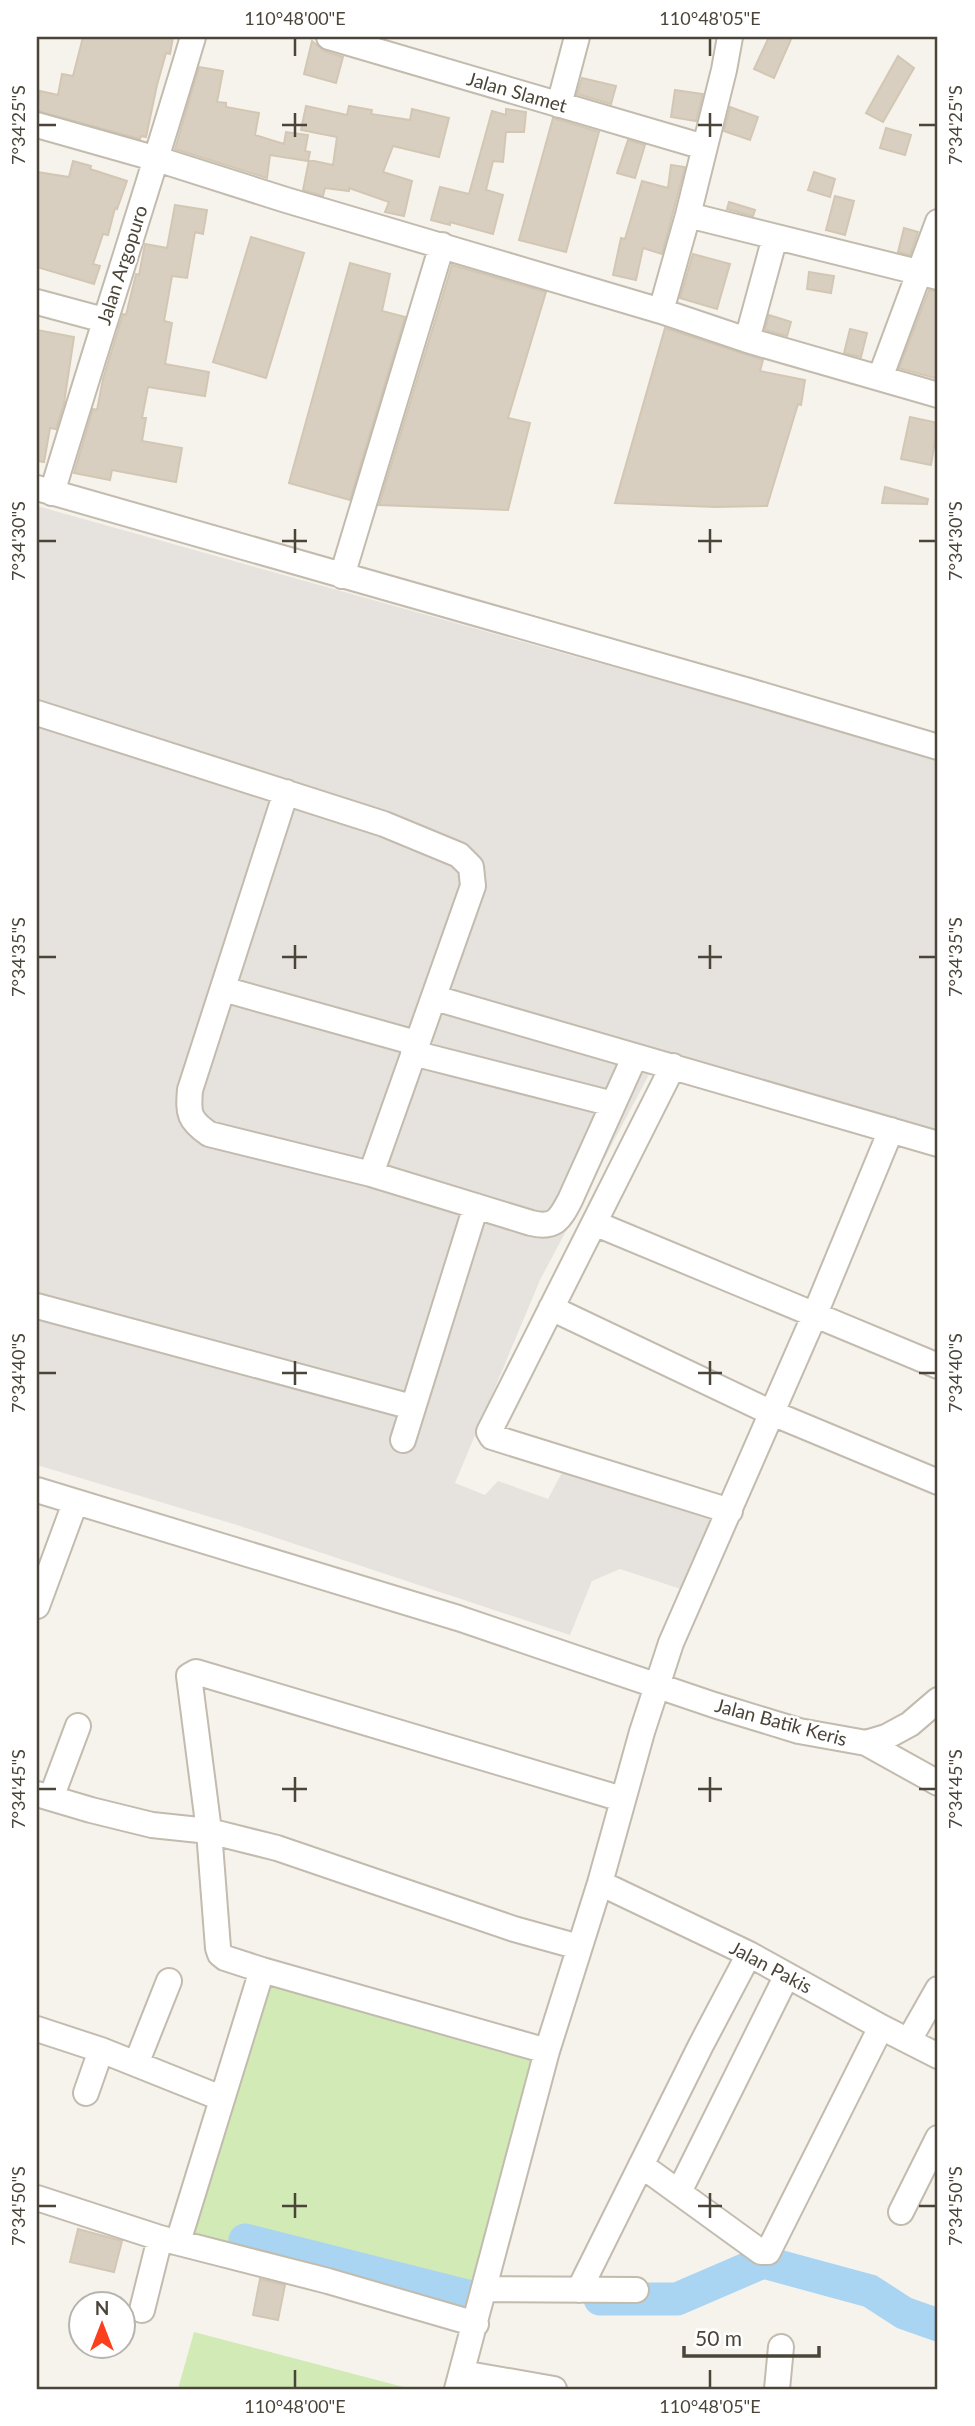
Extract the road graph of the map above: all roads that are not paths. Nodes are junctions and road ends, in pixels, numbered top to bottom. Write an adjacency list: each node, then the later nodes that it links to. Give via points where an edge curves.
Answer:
1 (193, 37): 8 (street, Jalan Argopuro)
2 (329, 37): 5 (street, Jalan Slamet)
3 (577, 37): 5 (street)
4 (730, 37): 7 (street)
5 (559, 105): 7 (street, Jalan Slamet)
6 (37, 125): 8 (street)
7 (704, 147): 9 (street)
8 (157, 159): 12 (street); 16 (street, Jalan Argopuro)
9 (688, 215): 11 (street); 15 (street)
10 (938, 222): 13 (street)
11 (775, 237): 13 (street); 17 (street)
12 (442, 245): 15 (street); 21 (street)
13 (928, 275): 18 (street)
14 (37, 302): 16 (street)
15 (661, 312): 17 (street)
16 (104, 320): 20 (street, Jalan Argopuro)
17 (747, 340): 18 (street)
18 (880, 378): 19 (street)
19 (938, 395)
20 (44, 491): 21 (street)
21 (342, 576): 23 (street)
22 (37, 713): 24 (street)
23 (938, 747)
24 (286, 792): 25 (street); 26 (street, via 384,824 459,855 471,867 473,886)
25 (223, 989): 27 (street); 33 (street, via 190,1090 188,1110 195,1124 209,1134)
26 (435, 998): 27 (street); 28 (street)
27 (415, 1048): 30 (street); 33 (street)
28 (635, 1056): 29 (street); 30 (street)
29 (673, 1066): 31 (street); 35 (street)
30 (612, 1104): 34 (street, via 559,1219 542,1226)
31 (891, 1130): 32 (street); 38 (street)
32 (938, 1144)
33 (371, 1174): 34 (street)
34 (477, 1206): 40 (street)
35 (594, 1223): 37 (street); 38 (street)
36 (37, 1306): 40 (street)
37 (551, 1308): 41 (street); 46 (street, via 490,1435)
38 (815, 1314): 39 (street); 41 (street)
39 (938, 1366)
40 (412, 1407): 42 (street)
41 (772, 1413): 43 (street); 46 (street)
42 (403, 1440)
43 (938, 1482)
44 (37, 1490): 45 (street, Jalan Batik Keris)
45 (75, 1503): 47 (street); 48 (street, Jalan Batik Keris, via 458,1618)
46 (730, 1511): 48 (street)
47 (37, 1606)
48 (656, 1686): 51 (street, Jalan Batik Keris, via 799,1731); 54 (street)
49 (938, 1700): 51 (street, Jalan Batik Keris, via 910,1724)
50 (78, 1726): 53 (street)
51 (866, 1743): 52 (street)
52 (938, 1783)
53 (44, 1796): 55 (street, via 152,1825)
54 (622, 1799): 55 (street, via 193,1672 189,1679); 56 (street)
55 (209, 1830): 57 (street); 59 (street, via 218,1948 225,1958)
56 (600, 1883): 57 (street); 58 (street, Jalan Pakis)
57 (579, 1947): 67 (street)
58 (750, 1954): 60 (street, Jalan Pakis); 73 (street)
59 (262, 1970): 67 (street); 71 (street)
60 (787, 1975): 63 (street, Jalan Pakis); 74 (street)
61 (169, 1981): 69 (street)
62 (938, 1989): 65 (street)
63 (881, 2027): 65 (street, Jalan Pakis); 74 (street, via 768,2252 761,2252)
64 (37, 2029): 66 (street)
65 (908, 2040): 68 (street, Jalan Pakis)
66 (101, 2050): 69 (street); 70 (street)
67 (547, 2051): 78 (street)
68 (938, 2056)
69 (136, 2064): 71 (street)
70 (86, 2093)
71 (221, 2098): 77 (street)
72 (938, 2138): 76 (street)
73 (641, 2165): 74 (street); 79 (street)
74 (679, 2192)
75 (37, 2198): 77 (street)
76 (901, 2212)
77 (169, 2240): 81 (street); 82 (street)
78 (485, 2289): 79 (street); 82 (street)
79 (579, 2290): 80 (street)
80 (636, 2290)
81 (142, 2310)
82 (476, 2324): 84 (street)
83 (781, 2347): 86 (street)
84 (460, 2381): 85 (street)
85 (554, 2389)
86 (777, 2389)

